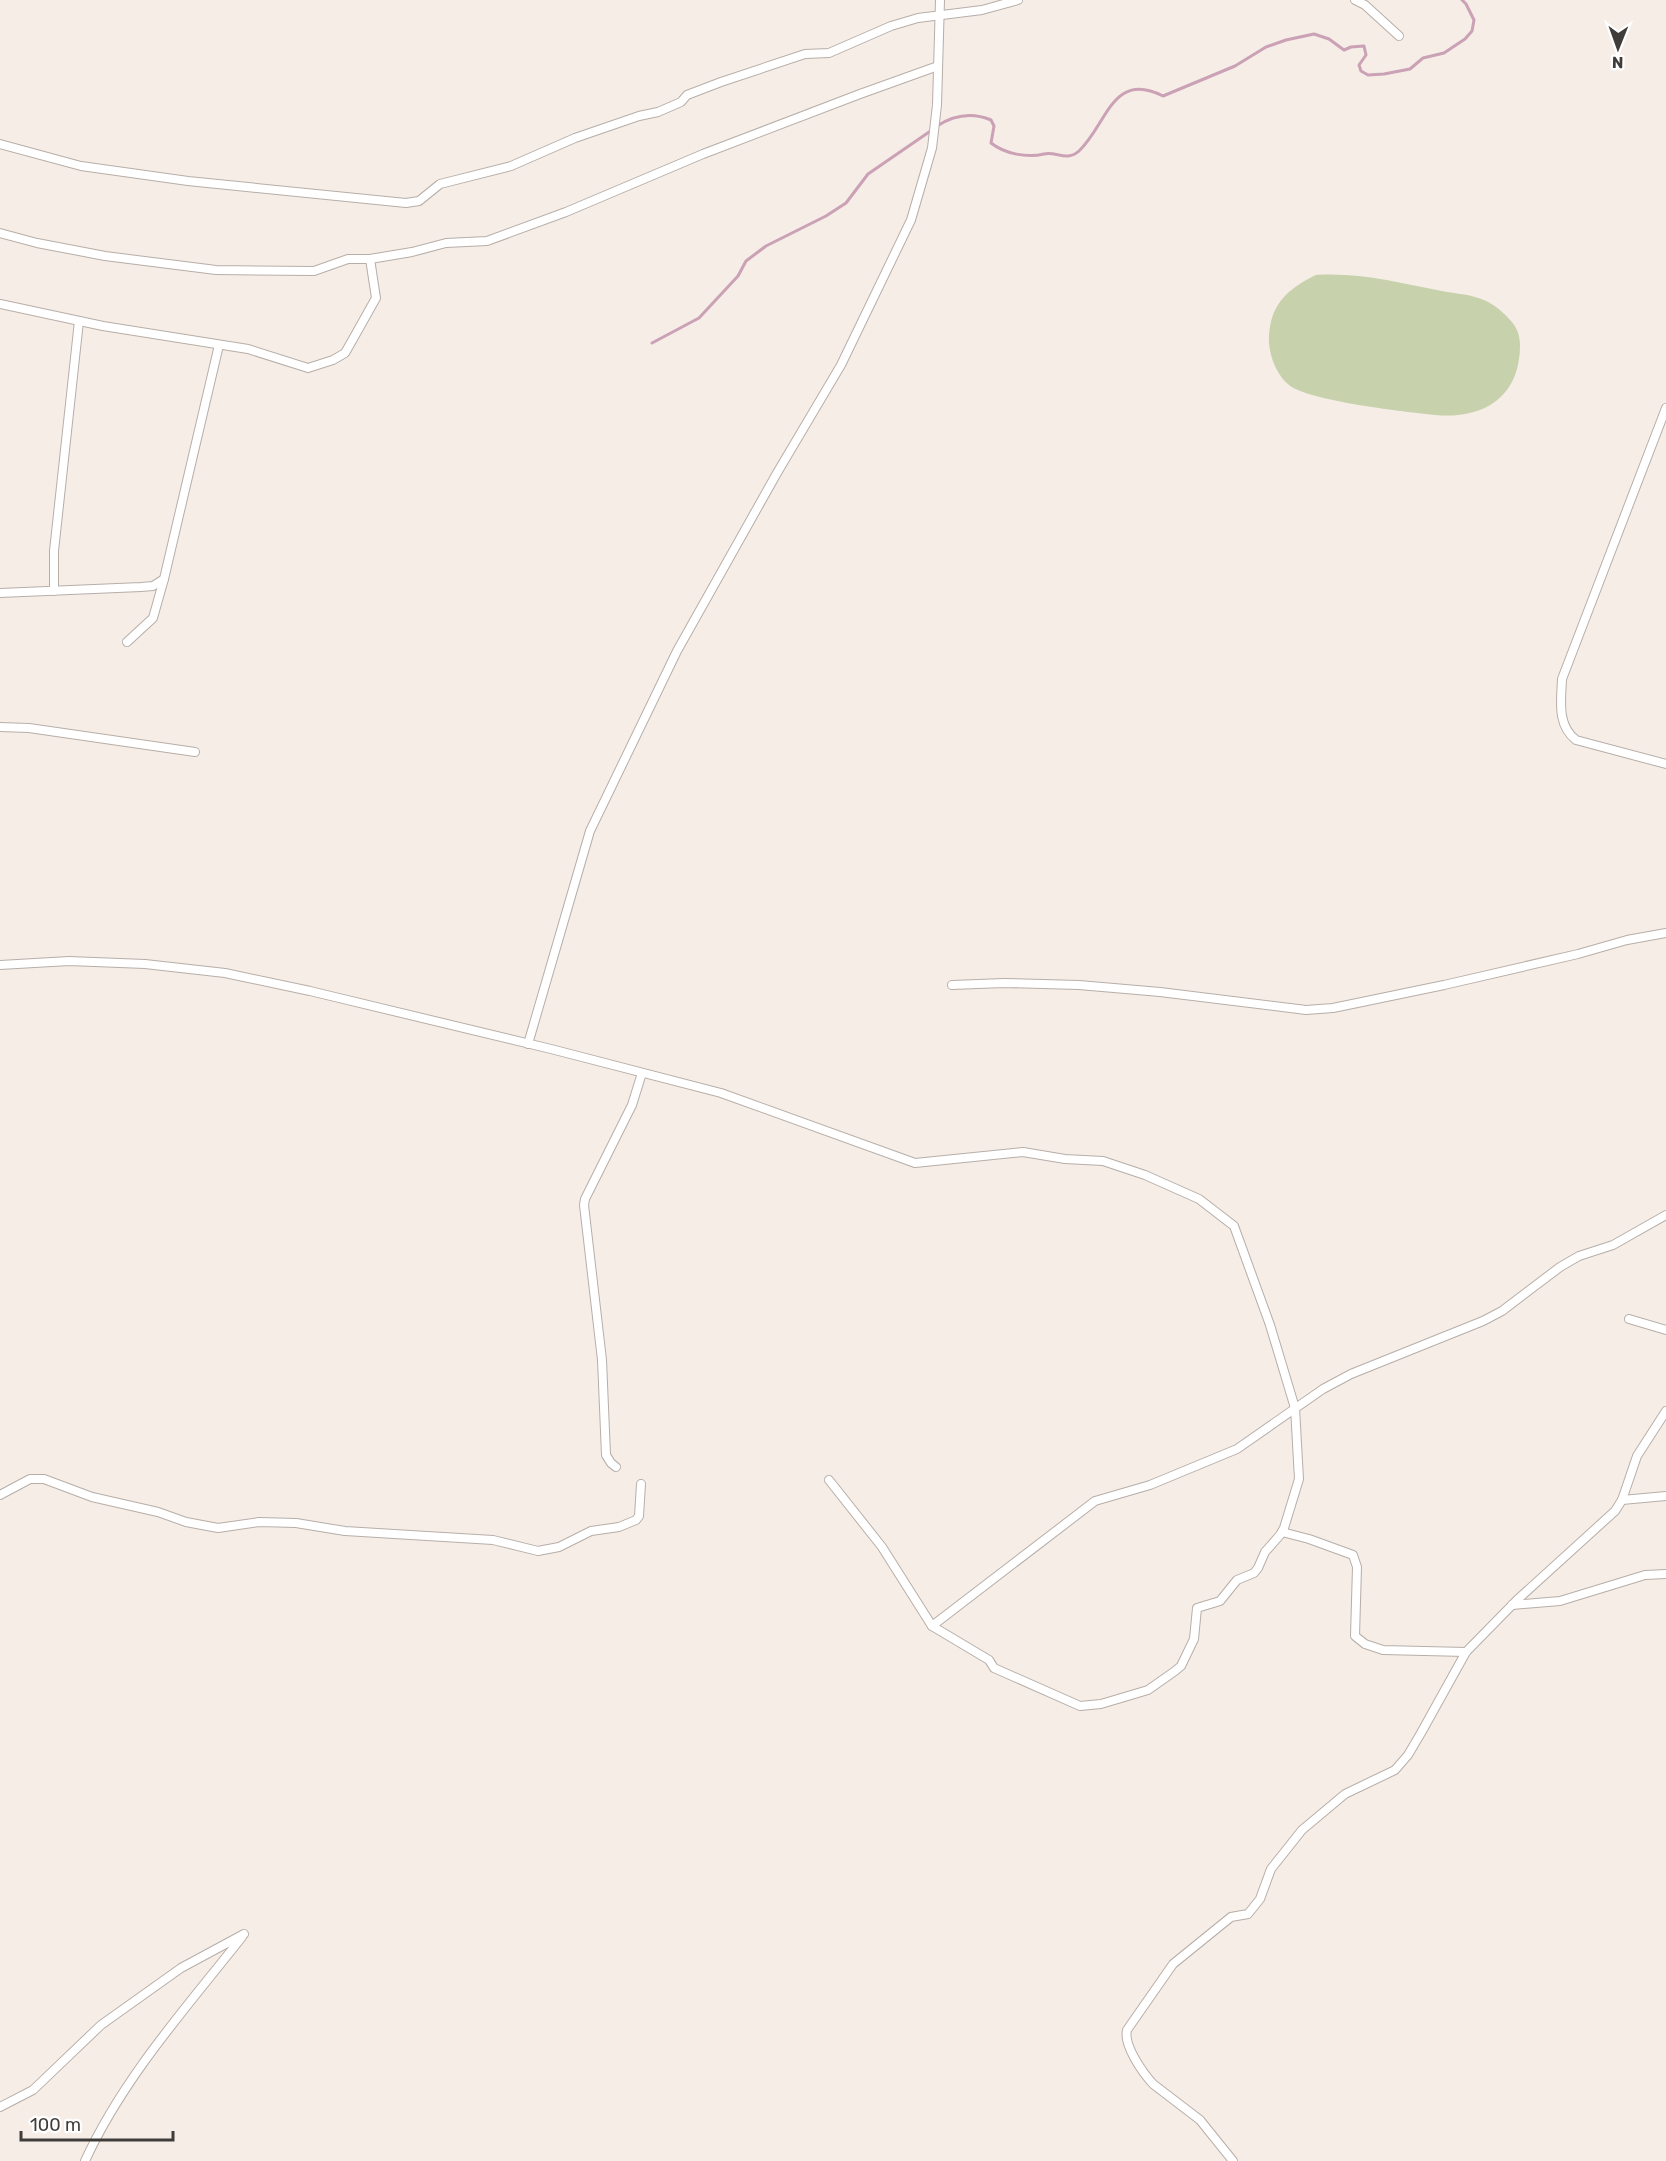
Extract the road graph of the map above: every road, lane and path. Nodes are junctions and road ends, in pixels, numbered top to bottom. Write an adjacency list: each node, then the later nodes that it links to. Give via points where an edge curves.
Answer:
1 (940, 0): 4 (street)
2 (1018, 0): 4 (street)
3 (1355, 0): 5 (street)
4 (939, 17): 6 (street); 7 (street, via 891,26 829,53 805,54 721,82 658,112 575,138 511,166 440,184 419,201 406,203 81,166)
5 (1399, 36)
6 (938, 66): 9 (street, via 487,241 446,243); 24 (street, via 932,148 911,220 841,365 677,651 590,831)
7 (0, 144)
8 (0, 233): 9 (street, via 105,256 216,270 314,271 348,259)
9 (370, 259): 12 (street, via 376,298 345,352 333,360 308,368 248,349)
10 (0, 304): 11 (street)
11 (79, 321): 12 (street); 15 (street, via 54,551)
12 (219, 345): 14 (street)
13 (1666, 408): 20 (street, via 1562,679 1561,711 1563,725 1576,741)
14 (164, 579): 15 (street, via 153,586); 17 (street, via 153,618)
15 (54, 591): 16 (street)
16 (0, 593)
17 (127, 642)
18 (0, 727): 19 (street)
19 (195, 752)
20 (1666, 764)
21 (1666, 933): 23 (street, via 1333,1008 1291,1009 1079,985)
22 (0, 965): 24 (street, via 69,961 225,973)
23 (952, 985)
24 (528, 1044): 25 (street)
25 (642, 1072): 29 (street, via 721,1093 915,1163 1023,1152 1103,1161 1199,1199 1234,1226); 31 (street, via 632,1105 584,1205 602,1360 606,1455)
26 (1666, 1215): 29 (street, via 1613,1245 1560,1267 1483,1321 1351,1374)
27 (1629, 1319): 28 (street)
28 (1666, 1330)
29 (1295, 1408): 37 (street, via 1299,1479); 40 (street, via 1237,1449 1150,1485 1095,1501)
30 (1666, 1411): 36 (street, via 1637,1456)
31 (616, 1467)
32 (829, 1480): 40 (street, via 882,1547)
33 (641, 1484): 34 (street, via 636,1520 538,1551 493,1540 345,1531 296,1523 259,1522 218,1528 92,1497 44,1479 30,1479)
34 (0, 1495)
35 (1666, 1496): 36 (street)
36 (1622, 1500): 39 (street, via 1615,1511)
37 (1282, 1532): 40 (street, via 1254,1572 1238,1580 1220,1601 1197,1608 1194,1639 1175,1671 1148,1690 1101,1704 1080,1706 994,1668 989,1660); 41 (street, via 1353,1556 1357,1567 1354,1636 1365,1644 1383,1650)
38 (1666, 1574): 39 (street, via 1645,1575 1560,1601)
39 (1512, 1605): 41 (street)
40 (932, 1626)
41 (1466, 1652): 44 (street, via 1408,1755 1395,1770 1345,1794 1302,1830 1271,1869 1260,1899 1248,1914 1231,1917 1173,1964 1127,2030 1127,2041 1147,2077 1200,2120)
42 (0, 2108): 43 (street, via 33,2090 101,2025 181,1968 244,1934 141,2068 98,2132)
43 (85, 2161)
44 (1233, 2161)

